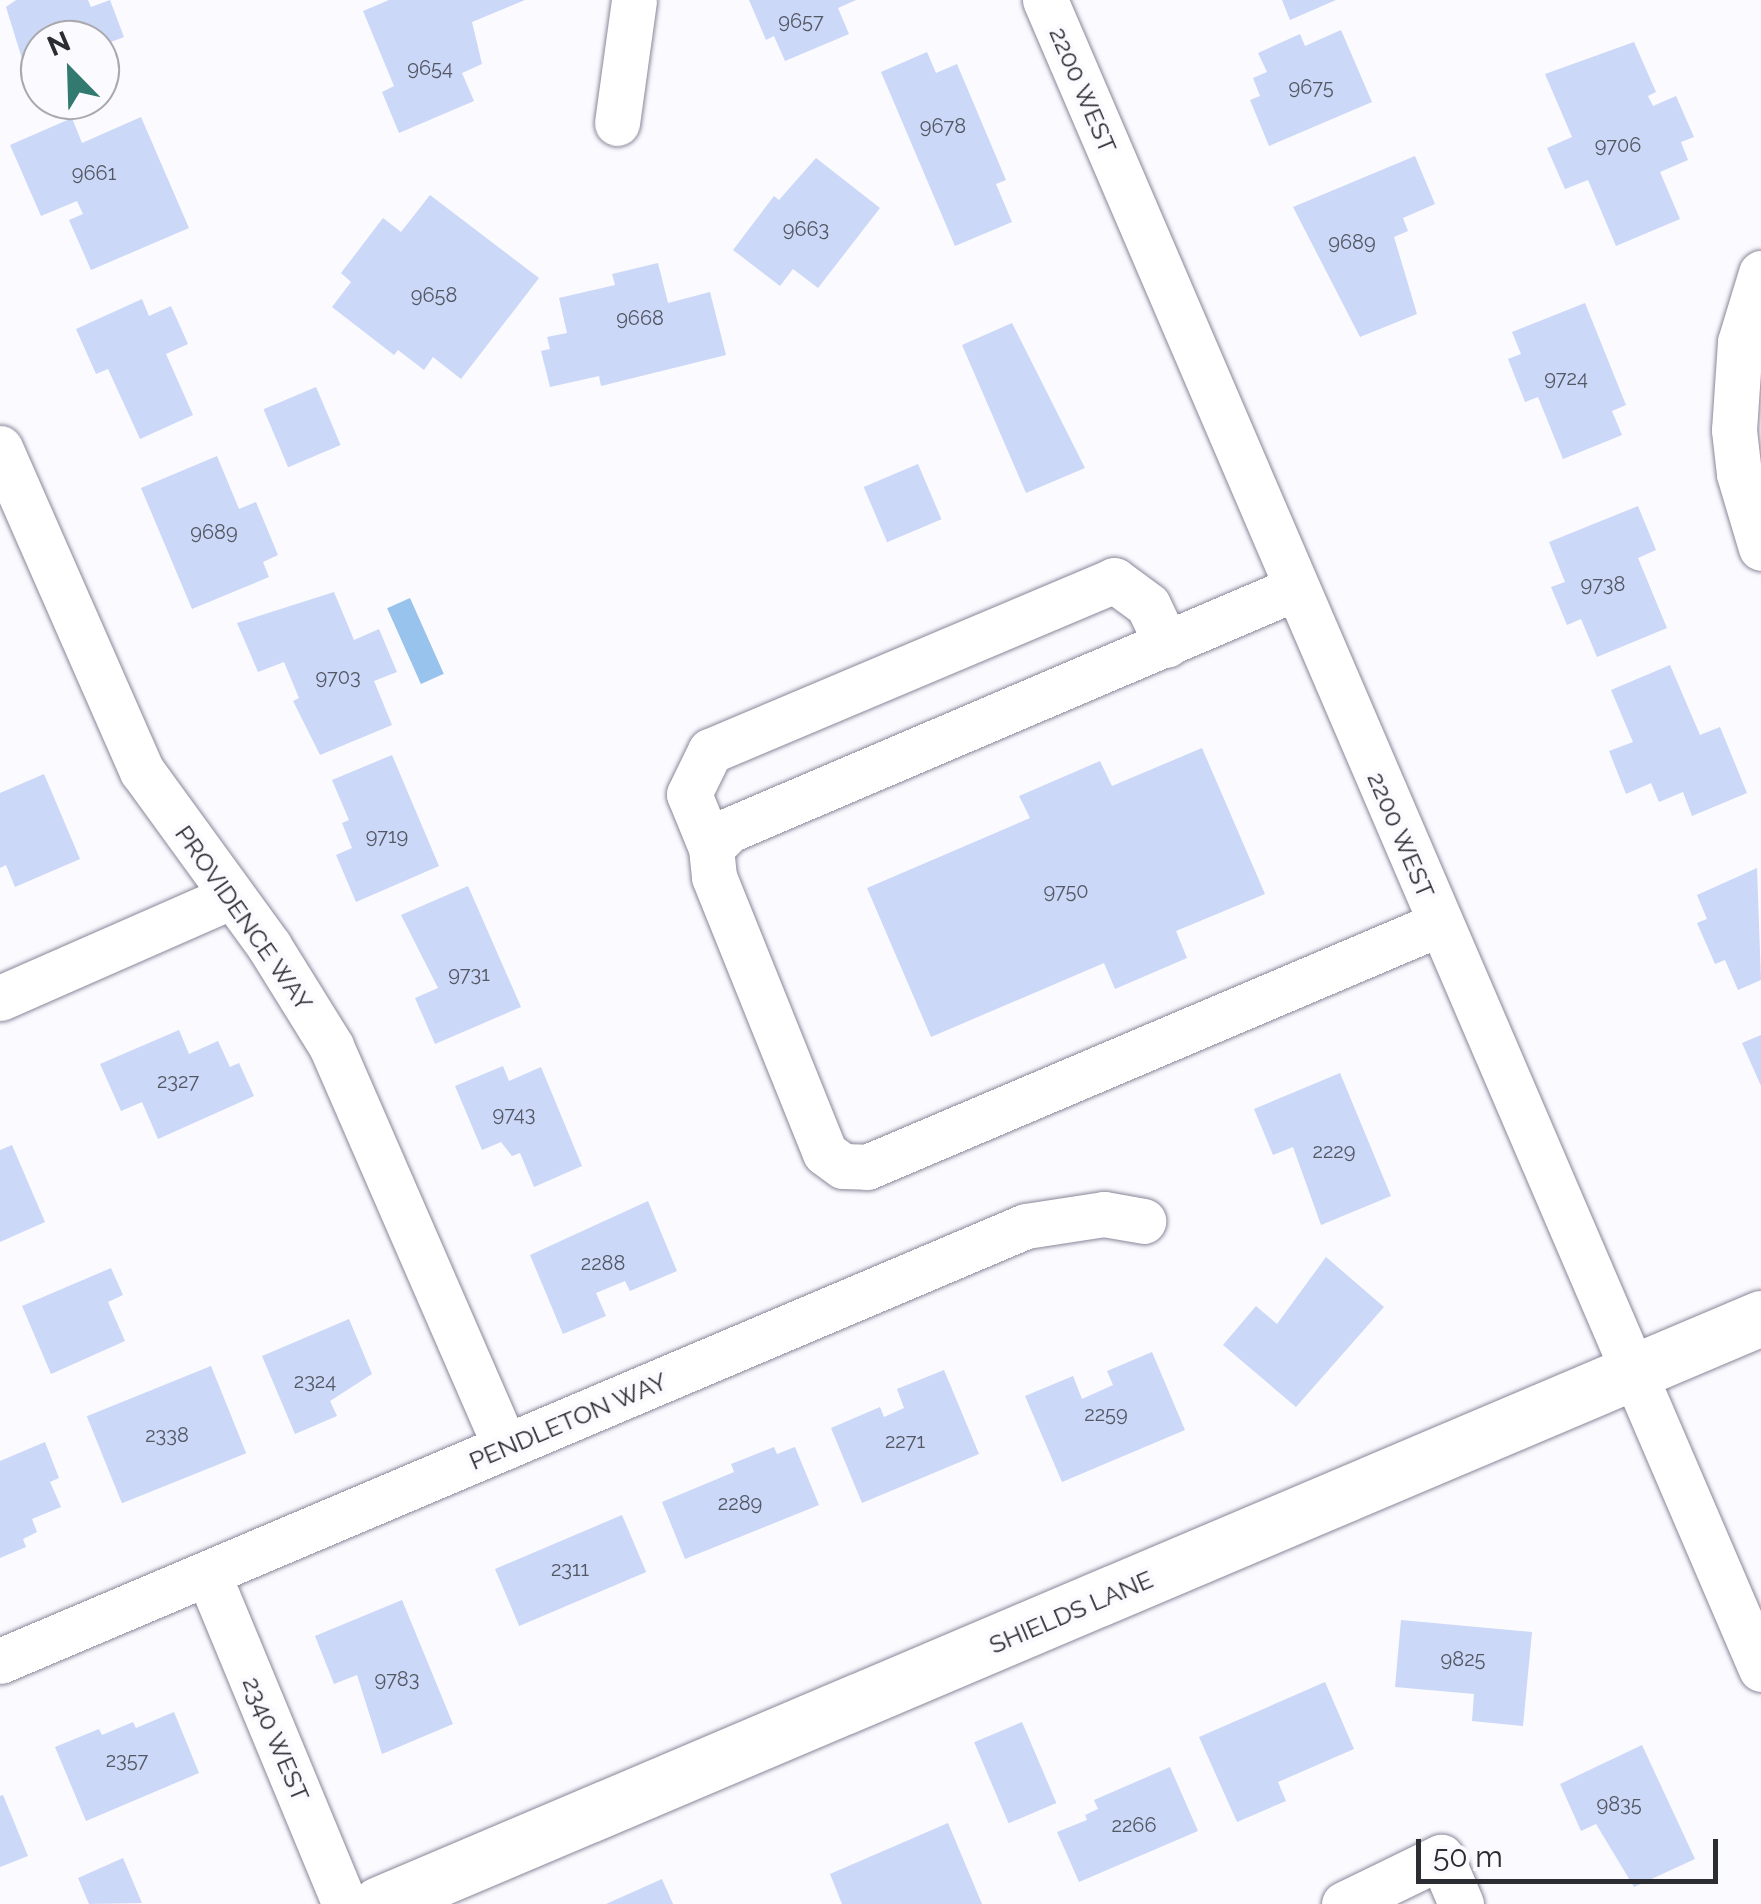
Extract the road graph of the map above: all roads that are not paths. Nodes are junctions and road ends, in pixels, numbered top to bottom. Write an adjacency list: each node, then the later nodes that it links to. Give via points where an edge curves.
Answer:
1 (634, 0): 3 (street)
2 (1044, 0): 7 (street, 2200 WEST)
3 (617, 123)
4 (1761, 273): 6 (street, via 1734,386 1739,474)
5 (0, 448): 10 (street, PROVIDENCE WAY, via 142,771)
6 (1761, 548)
7 (1296, 588): 8 (street); 11 (street, 2200 WEST)
8 (1167, 645): 9 (street, via 729,830); 9 (street, via 1148,605 1114,580 710,751 689,794)
9 (711, 848): 11 (street, via 714,877 825,1153 843,1166 866,1166)
10 (232, 896): 12 (street); 16 (street, PROVIDENCE WAY, via 330,1046)
11 (1439, 924): 15 (street, 2200 WEST)
12 (0, 998)
13 (1143, 1220): 16 (street, PENDLETON WAY, via 1104,1214 1026,1226)
14 (1761, 1318): 15 (main road, SHIELDS LANE)
15 (1634, 1373): 19 (street, 2200 WEST); 21 (main road, SHIELDS LANE)
16 (505, 1448): 17 (street, PENDLETON WAY)
17 (208, 1574): 18 (street, PENDLETON WAY); 20 (street, 2340 WEST)
18 (0, 1662)
19 (1761, 1669)
20 (345, 1904)
21 (380, 1904)
22 (1344, 1904): 23 (street, via 1442,1857)
23 (1462, 1904)

